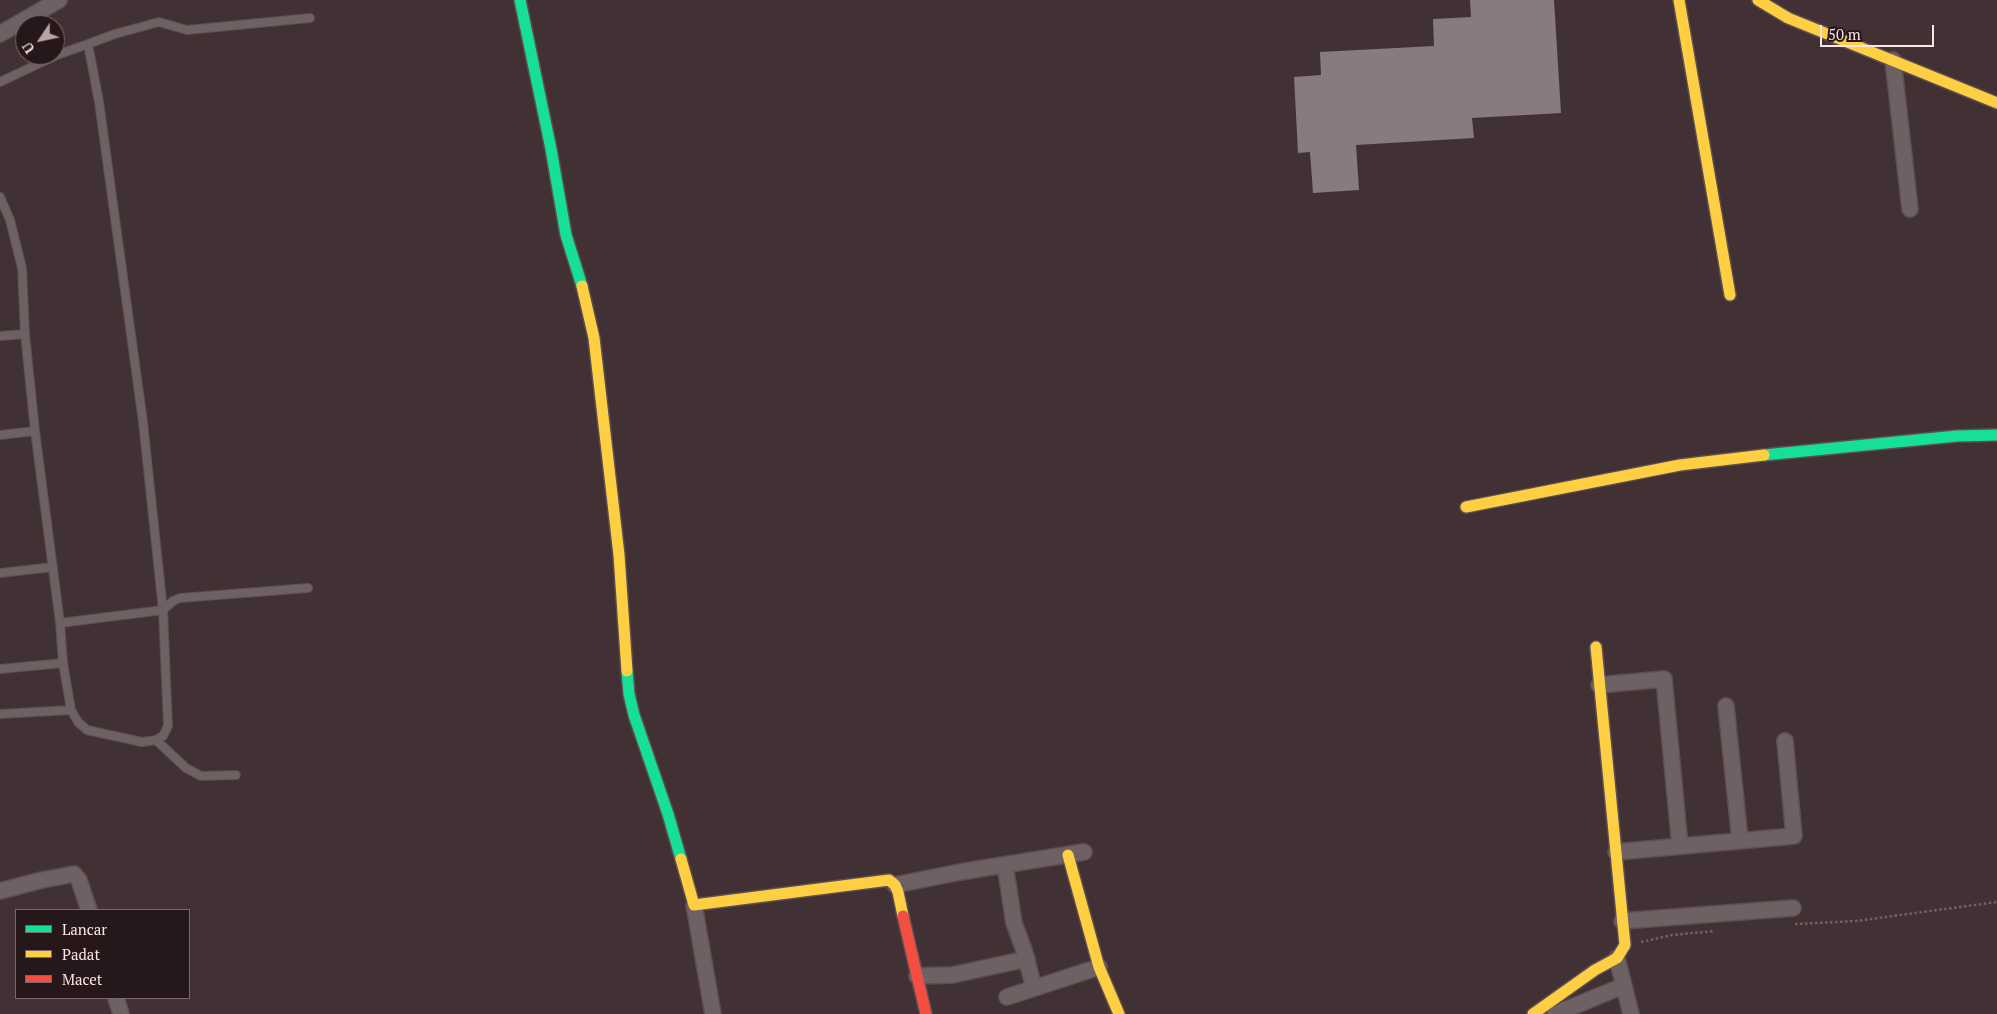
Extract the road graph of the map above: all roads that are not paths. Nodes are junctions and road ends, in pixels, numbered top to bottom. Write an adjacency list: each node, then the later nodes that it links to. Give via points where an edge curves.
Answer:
1 (59, 0): 6 (street)
2 (520, 0): 43 (street, via 566,234 594,338 619,555 629,694)
3 (1680, 0): 13 (street)
4 (1758, 0): 8 (street, via 1794,21)
5 (310, 18): 7 (lane, via 187,30 159,22)
6 (0, 34)
7 (88, 44): 9 (lane, via 56,55); 23 (lane, via 99,102 143,422)
8 (1893, 60): 10 (street); 12 (street)
9 (0, 82)
10 (1997, 103)
11 (0, 197): 14 (lane, via 10,220 22,268)
12 (1910, 209)
13 (1730, 295)
14 (25, 334): 15 (lane); 16 (lane)
15 (0, 336)
16 (35, 431): 17 (lane); 20 (lane)
17 (0, 435)
18 (1997, 435): 19 (street, via 1826,448 1680,465)
19 (1466, 508)
20 (53, 567): 21 (lane); 24 (lane)
21 (0, 573)
22 (308, 588): 23 (lane, via 180,598)
23 (163, 610): 24 (lane); 32 (lane, via 168,726 163,736)
24 (60, 623): 26 (lane)
25 (1596, 647): 28 (street)
26 (63, 662): 27 (lane); 30 (lane)
27 (0, 669)
28 (1599, 685): 36 (street, via 1664,679); 38 (street)
29 (1726, 706): 35 (street)
30 (71, 710): 31 (lane); 32 (lane, via 87,730 142,742)
31 (0, 714)
32 (156, 740): 34 (lane, via 186,768 201,776)
33 (1785, 741): 35 (street, via 1794,836)
34 (236, 775)
35 (1740, 840): 36 (street)
36 (1680, 846): 38 (street)
37 (1084, 852): 39 (street)
38 (1616, 852): 46 (street)
39 (1068, 855): 40 (street); 49 (street)
40 (1005, 865): 41 (street); 48 (street, via 1014,922)
41 (895, 885): 43 (street, via 889,880); 50 (street)
42 (0, 891): 45 (street, via 74,874 80,880)
43 (694, 905): 56 (street)
44 (1793, 908): 46 (street)
45 (89, 909)
46 (1622, 921): 47 (street, via 1625,945)
47 (1617, 958): 51 (street); 59 (street)
48 (1027, 959): 50 (street, via 952,975); 52 (street)
49 (1100, 967): 52 (street); 58 (street)
50 (917, 976): 57 (street)
51 (1623, 986): 60 (street); 61 (street)
52 (1034, 988): 53 (street)
53 (1007, 997)
54 (116, 999): 55 (street)
55 (121, 1014)
56 (713, 1014)
57 (926, 1014)
58 (1119, 1014)
59 (1533, 1014)
60 (1555, 1014)
61 (1631, 1014)

